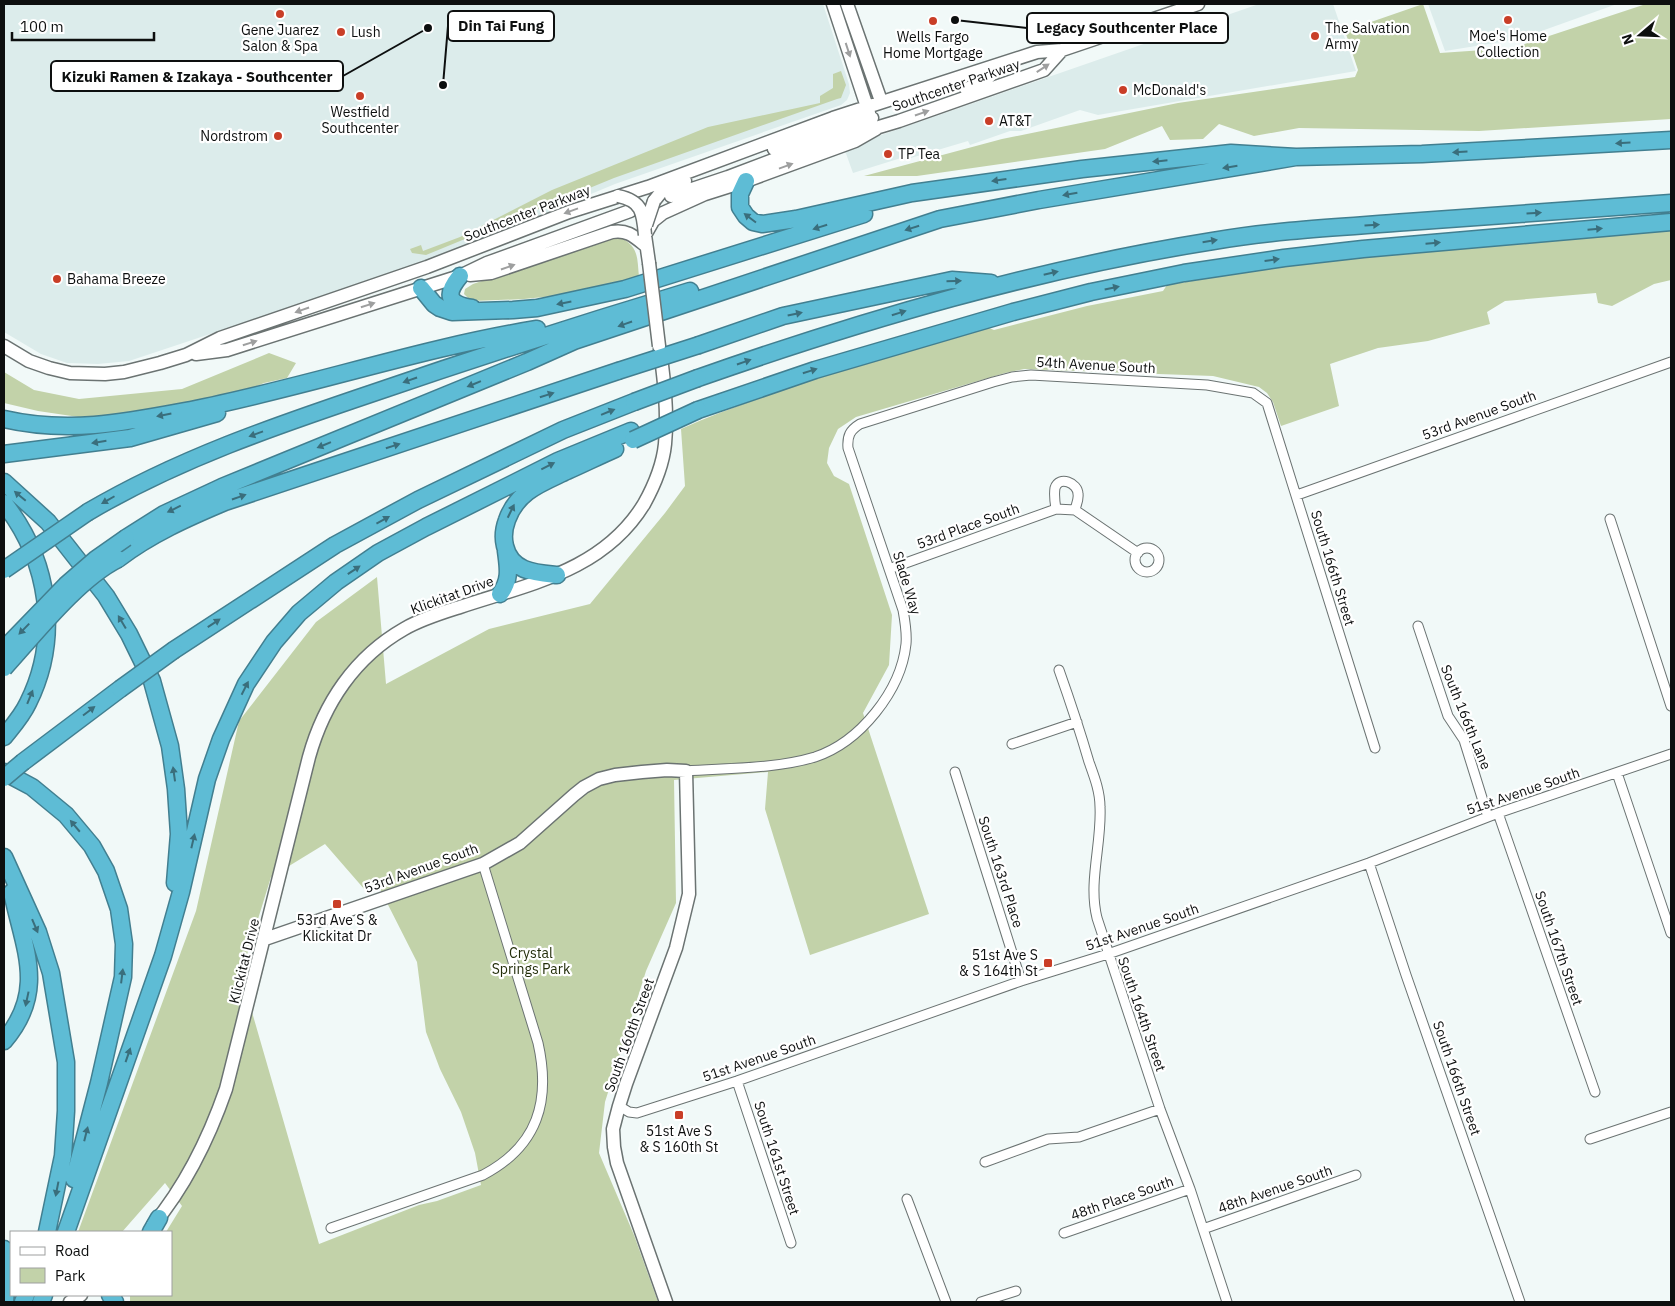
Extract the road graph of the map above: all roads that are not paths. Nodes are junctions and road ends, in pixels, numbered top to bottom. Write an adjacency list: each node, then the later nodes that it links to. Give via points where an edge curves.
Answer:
1 (832, 4): 8 (main road, one-way to 8)
2 (847, 4): 7 (main road)
3 (1198, 4): 4 (main road, Southcenter Parkway)
4 (1062, 50): 5 (main road, Southcenter Parkway, via 1038,52); 6 (main road, Southcenter Parkway, one-way to 4, via 1044,70)
5 (1009, 61): 6 (main road, via 980,84 966,89); 7 (main road, Southcenter Parkway)
6 (964, 98): 8 (main road, Southcenter Parkway, one-way to 6)
7 (881, 101): 8 (main road, Southcenter Parkway)
8 (871, 118): 11 (main road, Southcenter Parkway); 12 (main road, one-way to 8, via 855,141); 15 (main road, Southcenter Parkway, via 850,132); 16 (main road, via 845,124 676,184 662,191)
9 (1671, 140): 10 (highway, one-way to 10, via 1422,154)
10 (1296, 157): 13 (highway, one-way to 13, via 1231,154 1082,168); 21 (highway, one-way to 21, via 940,219)
11 (660, 181): 14 (main road, Southcenter Parkway); 16 (main road)
12 (746, 181): 13 (highway, one-way to 12, via 912,193 762,224 753,222 740,207 740,194); 20 (main road, via 705,194 663,213 653,221)
13 (968, 185): 25 (highway, one-way to 25, via 835,222 625,289 537,308)
14 (618, 196): 20 (main road, Klickitat Drive, bridge, via 641,208); 28 (main road, Southcenter Parkway, one-way to 28, via 427,267 220,338)
15 (671, 196)
16 (654, 201): 20 (main road, bridge, via 648,215)
17 (1671, 203): 23 (highway, one-way to 17, via 1111,259 1216,240 1317,229)
18 (630, 211): 22 (main road, Southcenter Parkway)
19 (1671, 222): 32 (highway, one-way to 19, via 815,370 1013,312 1184,273 1363,249)
20 (646, 241): 22 (main road, one-way to 20, via 491,273 619,231); 34 (main road, Klickitat Drive, bridge, via 664,383)
21 (871, 242): 26 (highway); 51 (highway, one-way to 51, bridge, via 574,342 164,514 126,538 66,585)
22 (460, 276): 24 (main road, Southcenter Parkway); 25 (highway, via 450,290 452,300 460,306)
23 (1003, 284): 52 (highway, one-way to 23, bridge, via 104,566 174,524 224,502 783,316 952,280); 64 (highway, one-way to 23, bridge, via 174,650 335,545 418,500 564,430 698,378 919,306)
24 (421, 288): 25 (highway, via 440,308 452,312); 28 (main road, Southcenter Parkway, one-way to 24, via 227,350)
25 (479, 310)
26 (589, 321): 29 (highway); 46 (highway, one-way to 46, bridge, via 300,418 153,476 88,512)
27 (4, 346): 28 (main road, Southcenter Parkway, via 49,368 70,373 105,374 142,368)
28 (186, 355)
29 (399, 359): 33 (highway, one-way to 33, via 236,400 120,422 61,427); 37 (highway, one-way to 37, via 147,434)
30 (1671, 362): 39 (street, 53rd Avenue South)
31 (1261, 398): 35 (street, 54th Avenue South, via 1253,393 1207,385 1031,374 993,382 860,424); 39 (street, South 166th Street, via 1266,403)
32 (698, 410): 34 (highway, bridge); 36 (highway, bridge, via 659,420)
33 (4, 419)
34 (665, 425): 36 (highway, bridge); 48 (main road, Klickitat Drive, via 665,444 656,479 634,518 595,556)
35 (849, 434): 47 (street, Slade Way, via 848,448)
36 (632, 436): 44 (highway, one-way to 36, via 504,533 510,513 528,490); 73 (highway, one-way to 36, via 207,779 221,739 246,684 274,642 336,582 378,553 558,461)
37 (6, 454)
38 (4, 482): 73 (highway, one-way to 38, via 175,884 179,834 170,746 152,681 130,634 106,596 48,522)
39 (1297, 495): 58 (street, South 166th Street)
40 (4, 503): 56 (highway, one-way to 40, via 28,704 42,668 47,612 35,558 20,526)
41 (1056, 509): 42 (street, 53rd Place South); 42 (street, via 1055,490 1063,481 1075,485 1079,492); 47 (street, 53rd Place South)
42 (1075, 510): 45 (street)
43 (1610, 520): 54 (street)
44 (505, 546): 48 (highway, via 510,558 521,568 533,573); 49 (highway, via 509,574)
45 (1138, 553)
46 (4, 570)
47 (889, 570): 60 (street, Slade Way, via 903,610 906,643 895,685 865,724 836,747 815,757 777,764)
48 (557, 575): 49 (main road, Klickitat Drive)
49 (500, 594): 71 (main road, Klickitat Drive, via 403,629 369,654 341,686 314,741)
50 (1418, 626): 66 (street, South 166th Lane, via 1446,710 1464,740)
51 (4, 649)
52 (4, 668)
53 (1059, 670): 55 (street, South 164th Street)
54 (1671, 706)
55 (1077, 722): 57 (street); 72 (street, South 164th Street, via 1098,790 1100,840 1094,906)
56 (4, 737)
57 (1012, 744)
58 (1375, 748)
59 (1671, 754): 63 (street, 51st Avenue South)
60 (686, 771): 69 (main road, 53rd Avenue South, via 642,772 599,779 574,795 520,843); 78 (main road, South 160th Street, via 689,894 676,948)
61 (4, 772): 90 (highway, one-way to 61, via 123,977 124,944 119,909 106,871 92,846 66,815 32,787)
62 (955, 772): 74 (street, South 163rd Place)
63 (1617, 773): 65 (street, 51st Avenue South); 70 (street)
64 (4, 778)
65 (1498, 813): 66 (street, 51st Avenue South); 77 (street, South 167th Street)
66 (1488, 817): 68 (street, 51st Avenue South)
67 (6, 861): 75 (highway, one-way to 75, via 30,977 25,1008); 89 (highway, one-way to 89, via 38,932 51,973 66,1062 63,1156)
68 (1369, 863): 72 (street, 51st Avenue South); 103 (street, South 166th Street)
69 (482, 864): 71 (main road, 53rd Avenue South); 87 (street, via 538,1043 544,1084 537,1118 513,1154 483,1175)
70 (1671, 933)
71 (265, 939): 86 (main road, Klickitat Drive, via 220,1107 194,1163)
72 (1108, 954): 74 (street, 51st Avenue South); 79 (street, South 164th Street)
73 (163, 956): 91 (highway, one-way to 73)
74 (1021, 981): 76 (street, 51st Avenue South)
75 (4, 1041)
76 (737, 1081): 78 (street, 51st Avenue South, via 637,1113); 95 (street, South 161st Street)
77 (1595, 1092)
78 (619, 1106): 99 (main road, South 160th Street, via 613,1129 614,1153)
79 (1160, 1109): 82 (street, via 1079,1138 1048,1139); 84 (street, South 164th Street)
80 (1671, 1112): 81 (street)
81 (1590, 1140)
82 (985, 1162)
83 (1356, 1175): 88 (street, 48th Avenue South)
84 (1190, 1189): 88 (street, South 164th Street); 94 (street, 48th Place South)
85 (907, 1199): 100 (street)
86 (158, 1218): 92 (main road, Klickitat Drive); 93 (highway)
87 (331, 1228)
88 (1203, 1229): 102 (street, South 164th Street)
89 (47, 1231)
90 (61, 1231)
91 (66, 1231)
92 (147, 1231)
93 (152, 1231)
94 (1064, 1233)
95 (791, 1242)
96 (4, 1249): 98 (highway)
97 (1016, 1291): 101 (street)
98 (5, 1302)
99 (666, 1302)
100 (946, 1302)
101 (981, 1302)
102 (1227, 1302)
103 (1520, 1302)

